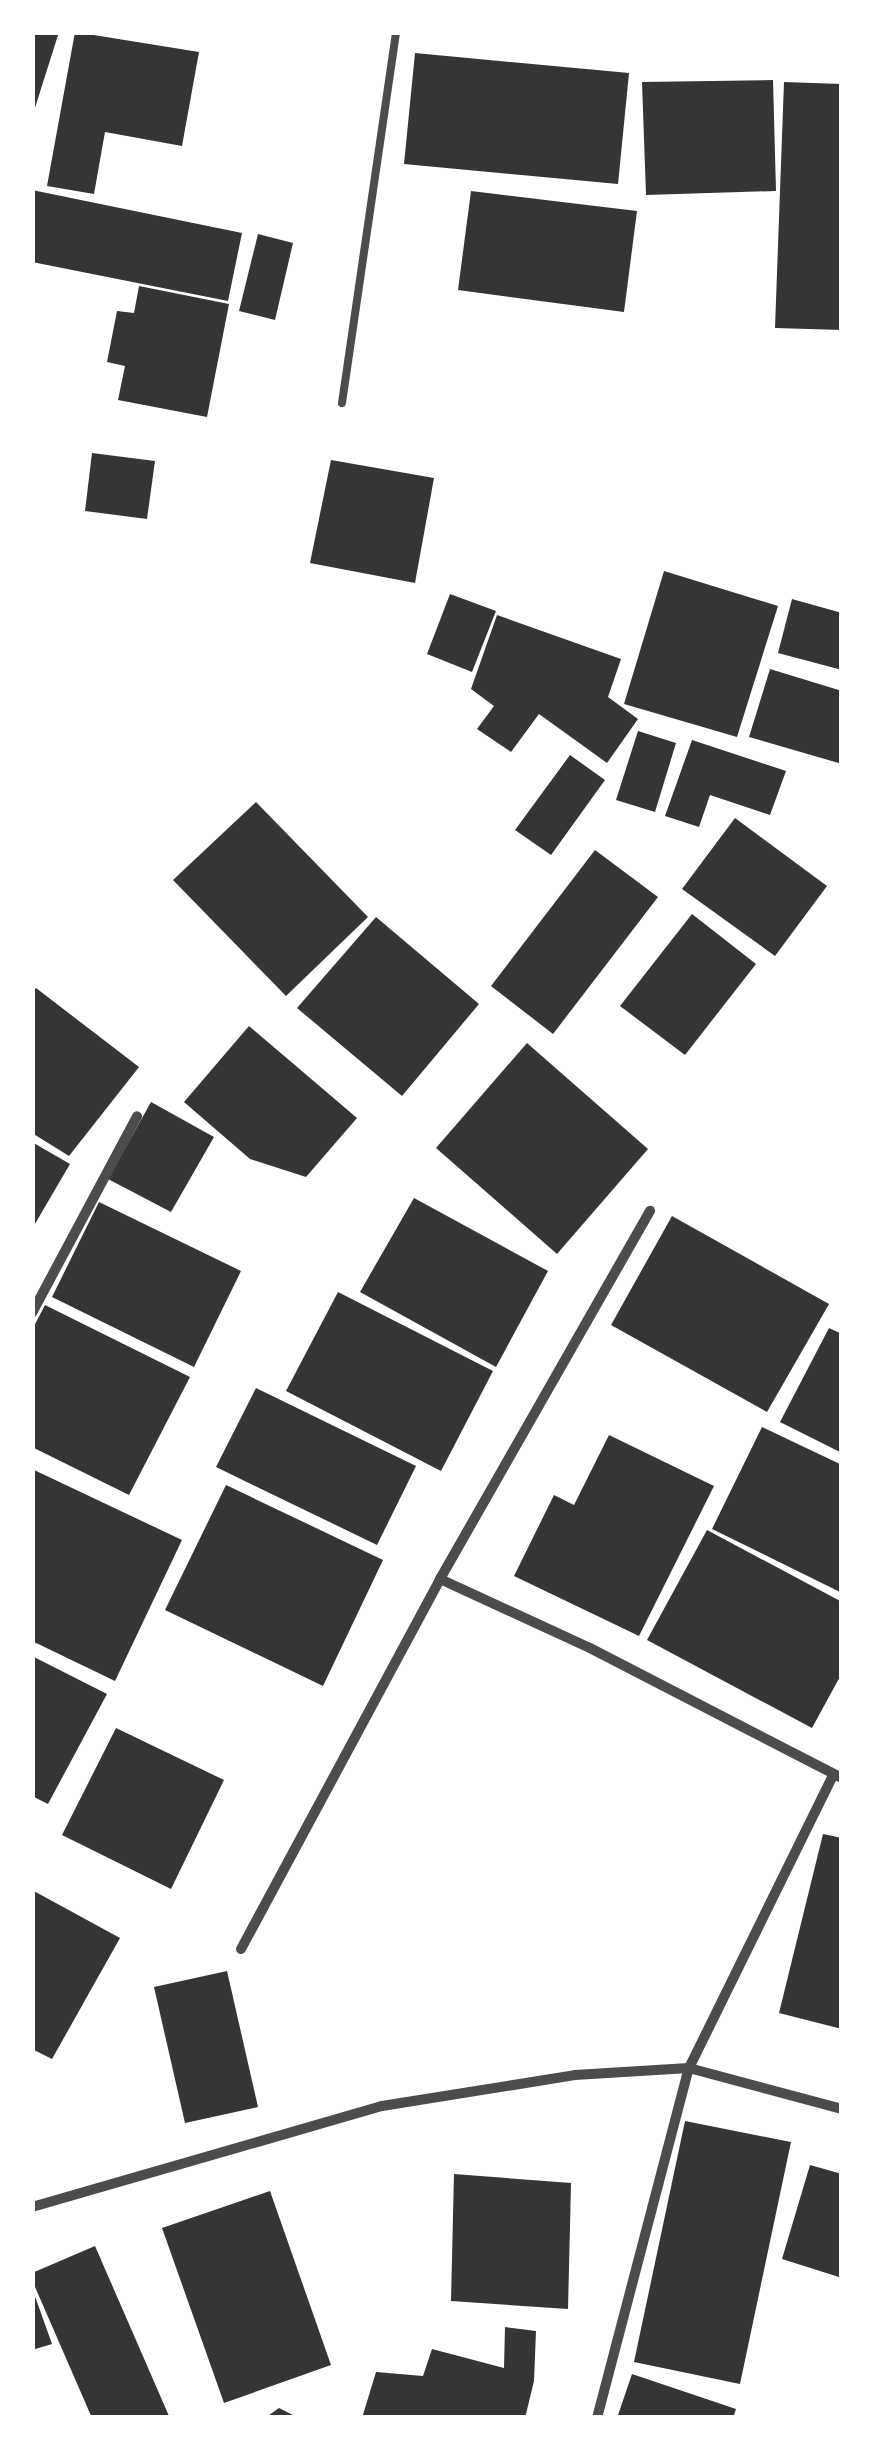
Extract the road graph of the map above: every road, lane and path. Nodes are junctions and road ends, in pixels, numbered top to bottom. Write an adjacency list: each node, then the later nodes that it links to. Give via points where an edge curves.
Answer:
1 (396, 32): 2 (lane)
2 (342, 403)
3 (137, 1116): 5 (street)
4 (650, 1211): 6 (street)
5 (32, 1313)
6 (440, 1579): 7 (street); 8 (street)
7 (837, 1776): 9 (street)
8 (241, 1949)
9 (689, 2068): 10 (street); 11 (street, via 576,2075 382,2106); 12 (street)
10 (842, 2108)
11 (32, 2207)
12 (596, 2418)

